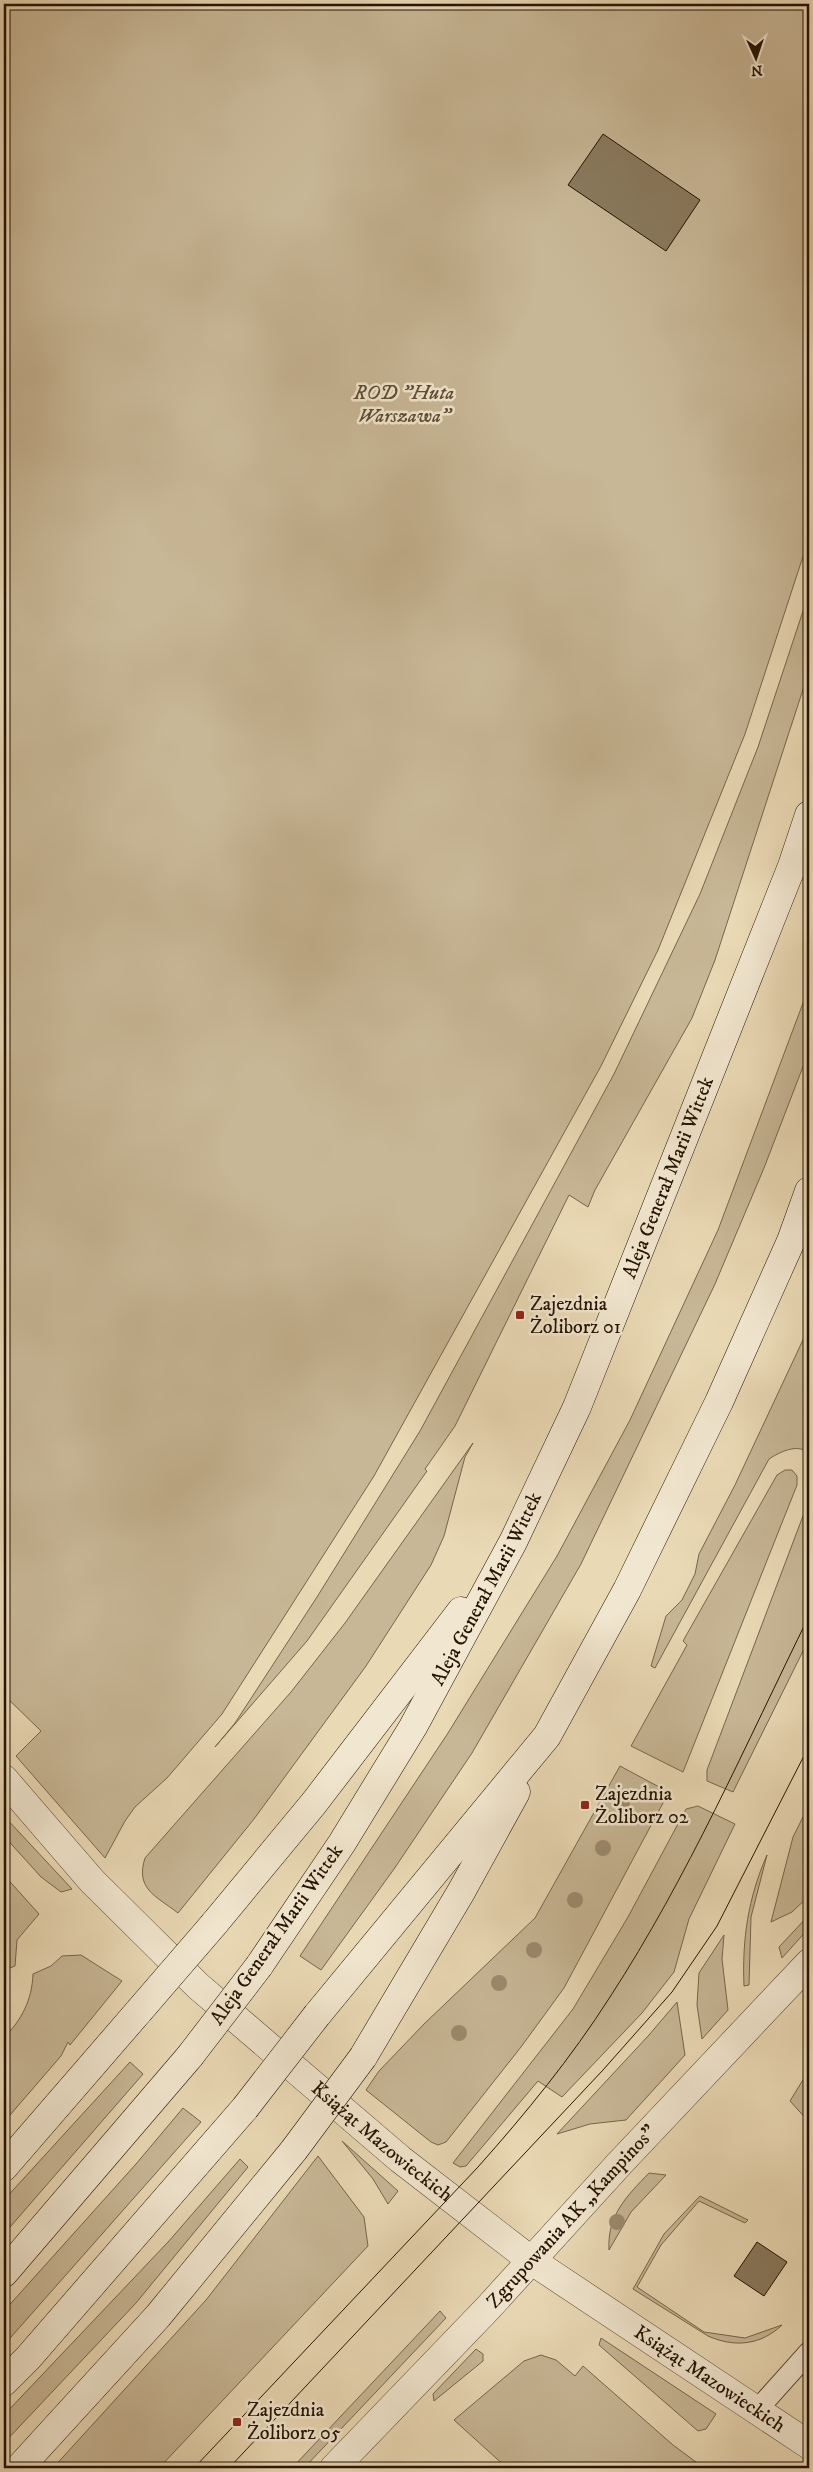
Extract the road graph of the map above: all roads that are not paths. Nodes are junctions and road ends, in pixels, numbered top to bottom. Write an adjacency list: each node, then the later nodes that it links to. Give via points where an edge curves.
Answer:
1 (809, 814): 3 (main road, Aleja Generał Marii Wittek, via 792,866 581,1398)
2 (809, 1191): 4 (main road, via 791,1241 719,1402 627,1590)
3 (513, 1542): 7 (main road, bridge, via 314,1803); 9 (main road, Aleja Generał Marii Wittek, bridge, via 413,1727 342,1844 259,1966 190,2056)
4 (547, 1736): 11 (main road, bridge, via 317,2015 245,2108); 14 (main road, bridge, via 461,1892 363,2057 294,2150 158,2316)
5 (4, 1779): 8 (main road, Książąt Mazowieckich, via 92,1881 198,1986 413,2170)
6 (809, 1963): 8 (main road, Zgrupowania AK „Kampinos”)
7 (4, 2167)
8 (532, 2261): 12 (main road, Książąt Mazowieckich); 15 (main road, Zgrupowania AK „Kampinos”)
9 (4, 2273)
10 (809, 2352): 12 (lane)
11 (4, 2382)
12 (757, 2410): 13 (main road, Książąt Mazowieckich)
13 (809, 2445)
14 (19, 2468)
15 (334, 2468)

